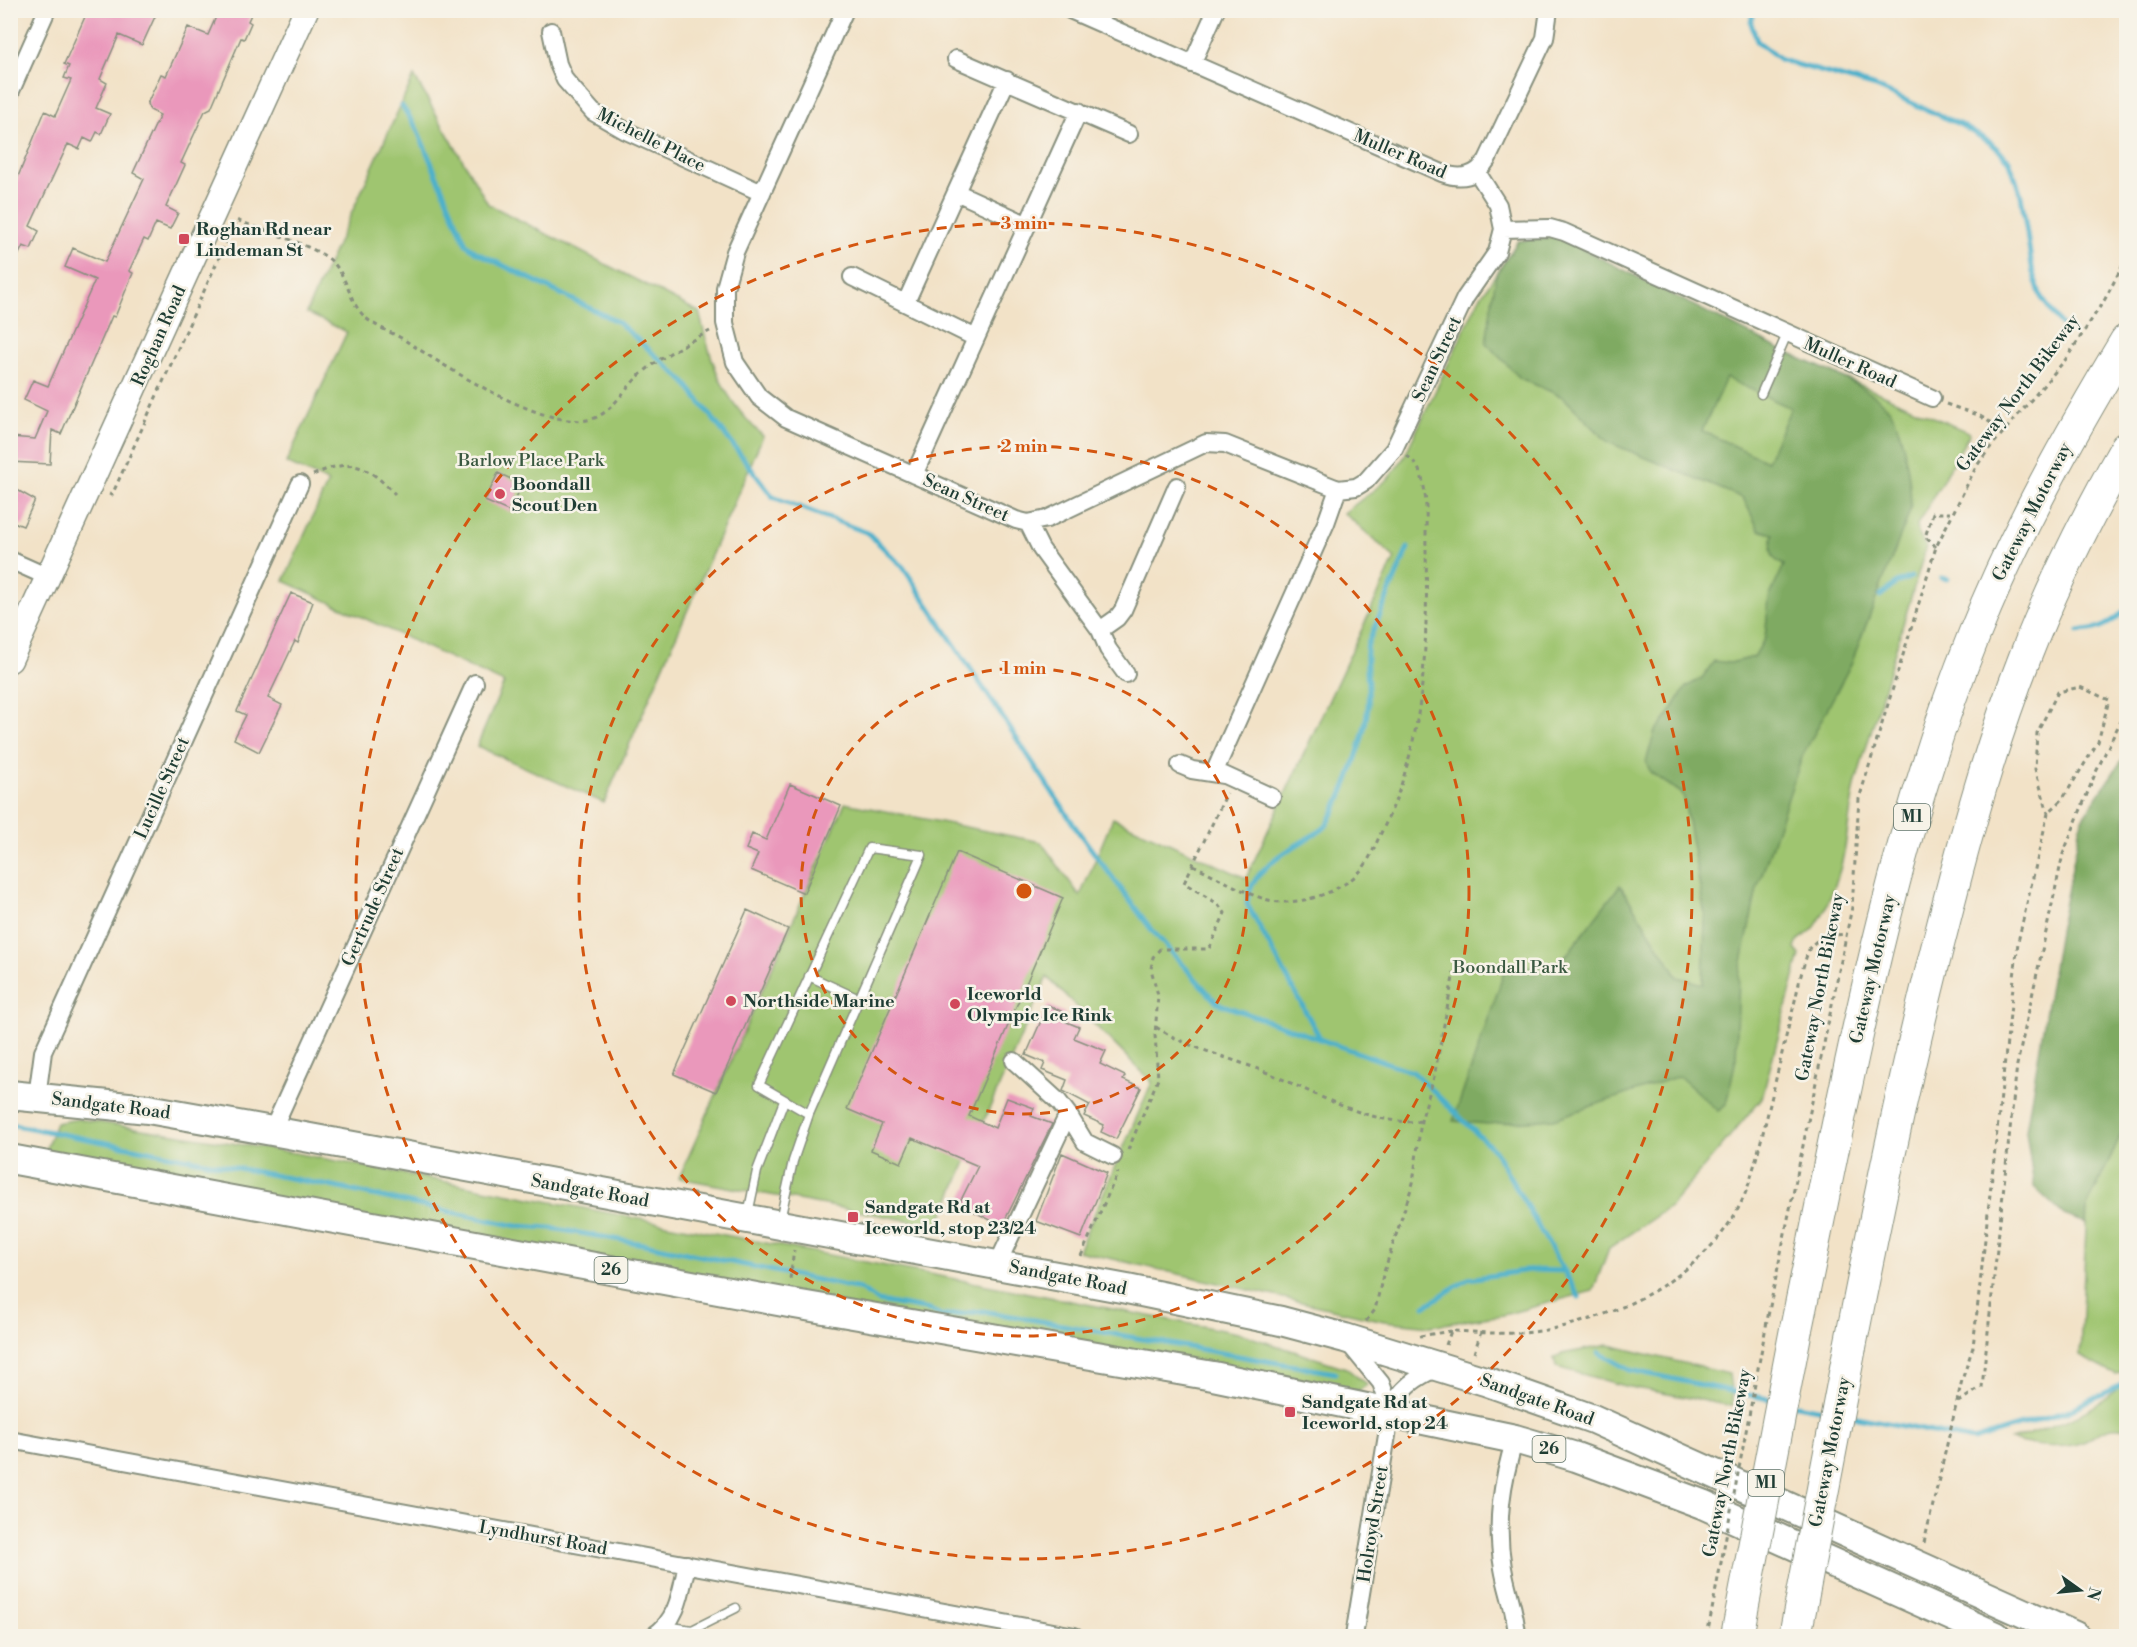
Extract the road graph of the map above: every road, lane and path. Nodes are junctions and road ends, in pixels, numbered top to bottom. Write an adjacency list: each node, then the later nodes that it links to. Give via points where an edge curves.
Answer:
1 (47, 10): 11 (street)
2 (306, 10): 41 (main road, Roghan Road)
3 (844, 10): 16 (street, Sean Street)
4 (1070, 10): 9 (street, Muller Road)
5 (1216, 10): 9 (street)
6 (1549, 10): 14 (street, via 1545,38 1487,160)
7 (551, 31): 16 (street, Michelle Place, via 565,80 593,112)
8 (956, 59): 10 (street)
9 (1192, 64): 14 (street, Muller Road, via 1442,173 1464,177)
10 (1007, 80): 12 (street); 15 (street)
11 (10, 93)
12 (1079, 111): 13 (street); 17 (street)
13 (1129, 134)
14 (1477, 172): 18 (street, via 1498,205)
15 (956, 192): 17 (street); 21 (street)
16 (762, 193): 22 (street, Sean Street, via 728,272)
17 (1028, 225): 24 (street)
18 (1503, 229): 23 (street, Muller Road, via 1550,228 1564,232); 30 (street, Sean Street, via 1497,252 1465,298)
19 (2127, 259): 28 (path, Gateway North Bikeway, via 2066,359)
20 (852, 277): 21 (street)
21 (906, 302): 24 (street)
22 (725, 323): 31 (street, Sean Street, via 735,362 759,397 773,409); 36 (path, via 676,348 640,375 600,416 586,421 563,421 455,374 367,319 355,306 342,272 325,256 236,220)
23 (1787, 334): 26 (lane); 27 (street, Muller Road)
24 (976, 338): 31 (street)
25 (2127, 341): 74 (highway, Gateway Motorway / M1, via 2077,422 2024,523 1974,635 1942,720 1882,925)
26 (1761, 394)
27 (1932, 398): 28 (path, via 1980,416)
28 (2004, 431): 37 (path, Gateway North Bikeway, via 1976,467)
29 (2127, 448): 90 (highway, Gateway Motorway, bridge, via 2067,561 2025,656 1991,749 1962,849 1913,1042)
30 (1395, 449): 34 (street, Sean Street, via 1366,481 1356,487); 54 (path, via 1414,460 1422,471 1426,632 1422,690 1403,785 1370,855 1352,878 1319,896 1300,901 1264,898)
31 (914, 475): 38 (street, Sean Street)
32 (300, 484): 35 (path, via 337,464 358,466 377,475); 61 (street, Lucille Street)
33 (1177, 486): 44 (street, via 1123,610)
34 (1338, 489): 38 (street, Sean Street, via 1225,444 1206,443 1047,519); 50 (street)
35 (395, 494)
36 (112, 495)
37 (1951, 514): 39 (path, Gateway North Bikeway); 39 (path, via 1937,511 1931,515 1925,537)
38 (1028, 523): 44 (street, via 1041,549)
39 (1936, 547): 55 (path, Gateway North Bikeway, via 1859,799)
40 (10, 560): 41 (street)
41 (48, 577): 45 (main road, Roghan Road)
42 (10, 582): 43 (path, via 16,596)
43 (13, 601)
44 (1100, 630): 46 (street)
45 (10, 660)
46 (1126, 674)
47 (475, 683): 66 (street, Gertrude Street)
48 (2127, 710): 77 (path, via 2095,774 2063,854 2017,1065 1982,1387)
49 (1180, 765): 50 (street)
50 (1214, 773): 51 (street)
51 (1233, 778): 52 (street); 54 (path)
52 (1272, 797)
53 (2048, 813): 53 (path, via 2062,800 2097,742 2109,700 2080,687 2058,692 2037,733 2035,769); 77 (path, via 2018,942 1973,1347)
54 (1193, 865): 59 (path, via 1184,883 1218,904 1225,913 1209,949 1173,947 1160,949 1153,957 1151,969 1158,995)
55 (1847, 934): 74 (path, Gateway North Bikeway); 76 (path, via 1822,936 1810,947 1749,1181 1728,1224 1705,1252 1667,1282 1593,1318 1533,1332 1451,1331)
56 (1454, 972): 65 (path, via 1434,1077)
57 (809, 976): 58 (lane); 58 (lane, via 869,849 922,855); 62 (lane, via 759,1085)
58 (861, 1000): 63 (lane)
59 (1156, 1027): 65 (path, via 1192,1048 1266,1072 1368,1114 1406,1123); 68 (path, via 1158,1079)
60 (1014, 1061): 64 (street)
61 (24, 1096): 66 (highway, Sandgate Road / 26, via 148,1109)
62 (784, 1101): 63 (lane); 69 (lane, via 757,1171)
63 (809, 1114): 70 (lane, via 793,1161)
64 (1068, 1114): 68 (street, via 1085,1142); 72 (street)
65 (1421, 1121): 75 (path, via 1413,1183 1375,1310)
66 (272, 1131): 69 (highway, Sandgate Road / 26)
67 (10, 1160): 78 (highway, 26)
68 (1119, 1161): 71 (path)
69 (747, 1220): 70 (highway, Sandgate Road / 26)
70 (787, 1234): 72 (highway, Sandgate Road / 26); 73 (path, via 792,1269)
71 (1081, 1256)
72 (997, 1264): 75 (highway, Sandgate Road / 26)
73 (789, 1284)
74 (1782, 1323): 88 (path, Gateway North Bikeway, bridge); 89 (highway, Gateway Motorway / M1, bridge)
75 (1354, 1330): 76 (highway, Sandgate Road / 26); 78 (street, via 1388,1396)
76 (1441, 1359): 78 (street, via 1404,1388); 82 (highway, Sandgate Road / 26, via 1593,1419)
77 (1958, 1402): 82 (path)
78 (1391, 1411): 79 (highway, 26); 86 (street, Holroyd Street)
79 (1515, 1439): 87 (street, via 1499,1509 1503,1570 1514,1605); 91 (highway, 26, via 1576,1457 1702,1504)
80 (10, 1440): 81 (street, Lyndhurst Road)
81 (687, 1564): 84 (street, via 678,1604); 85 (street, Lyndhurst Road)
82 (1919, 1565): 92 (highway, Sandgate Road / 26)
83 (736, 1608): 84 (lane, via 692,1630)
84 (659, 1631)
85 (1075, 1636)
86 (1354, 1636)
87 (1517, 1636)
88 (1707, 1636)
89 (1737, 1636)
90 (1795, 1636)
91 (1996, 1636)
92 (2075, 1636)

